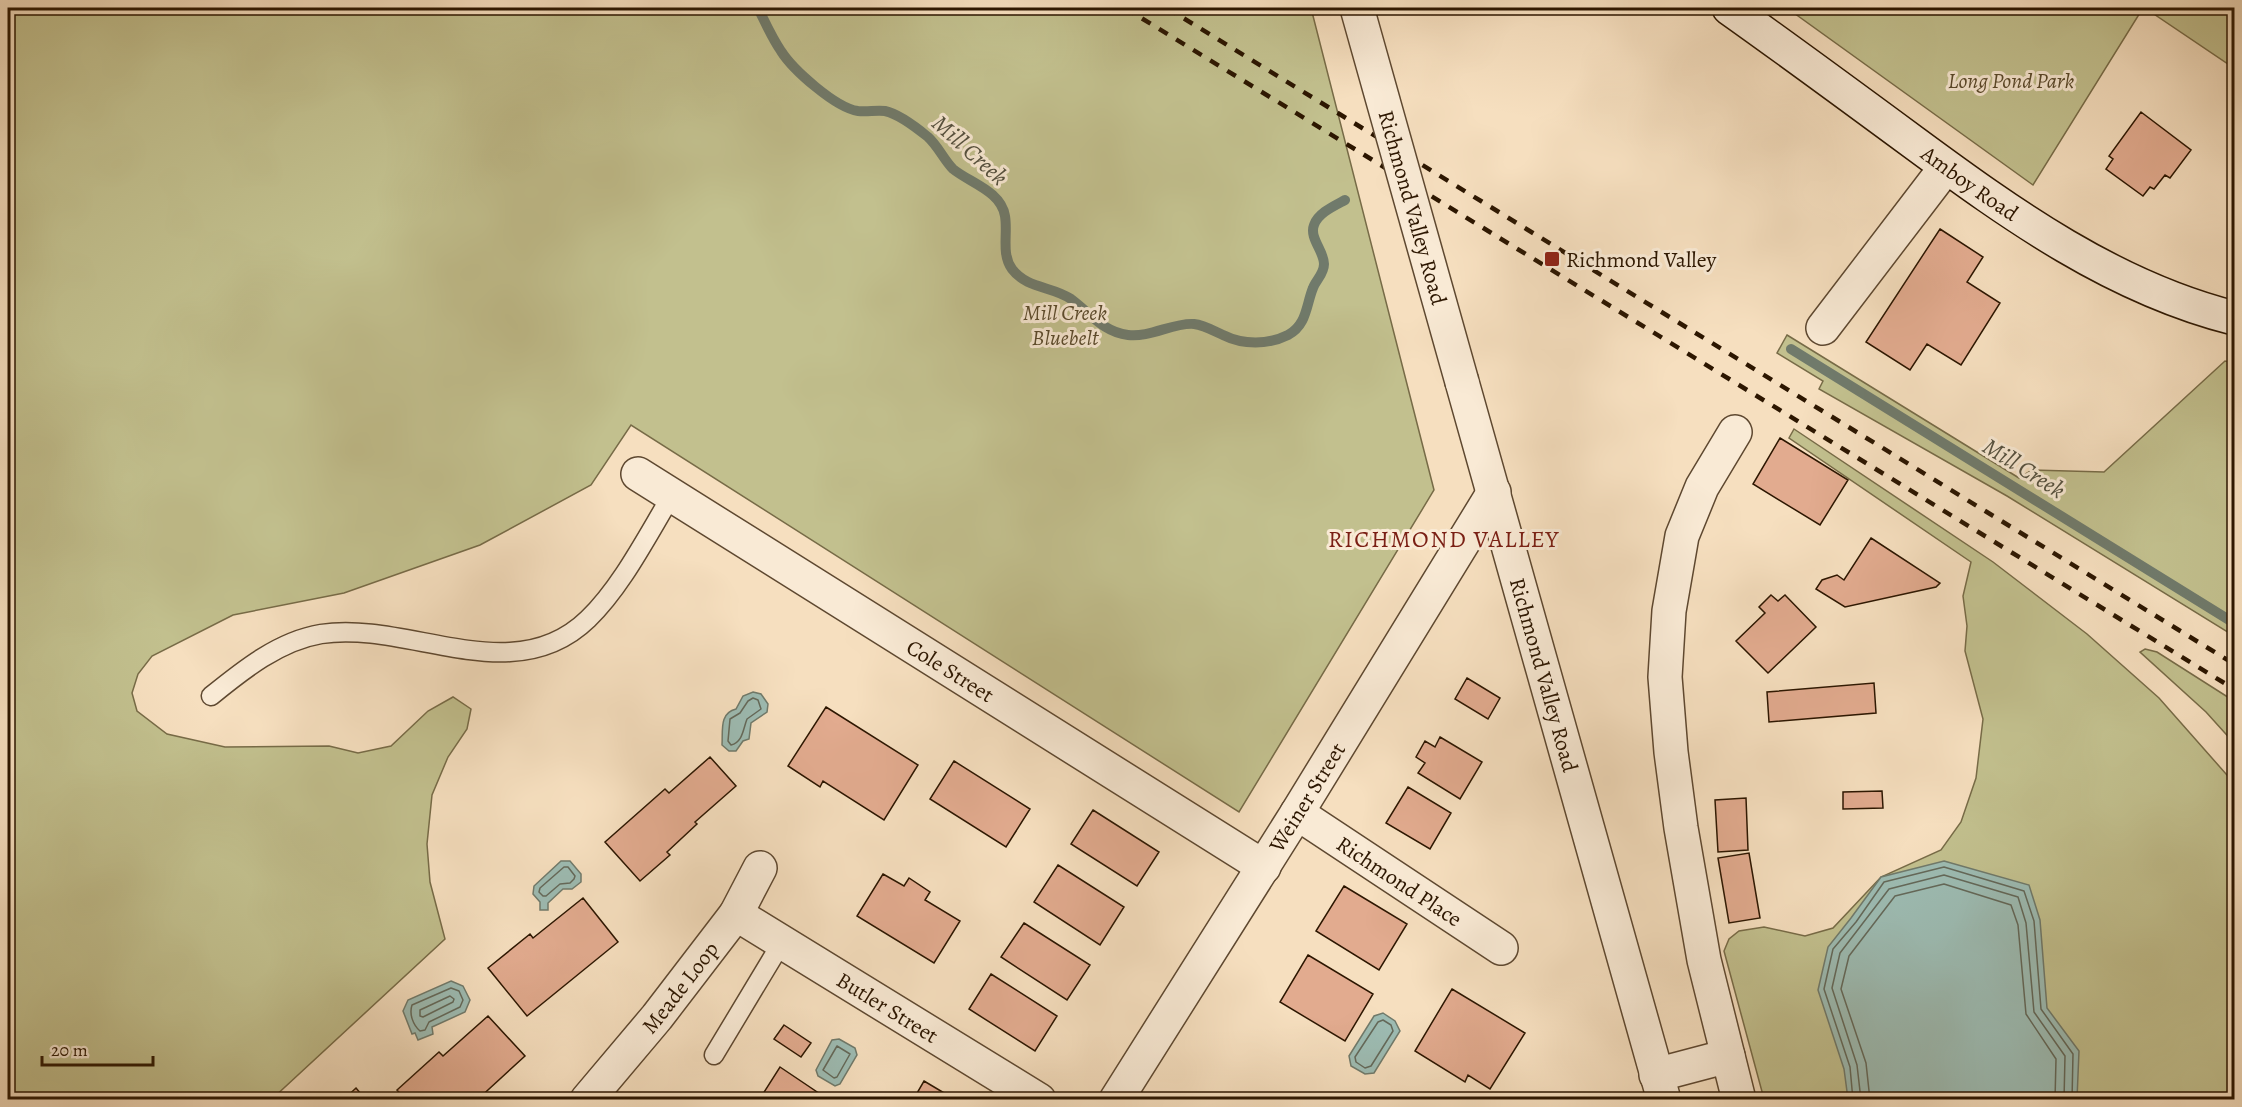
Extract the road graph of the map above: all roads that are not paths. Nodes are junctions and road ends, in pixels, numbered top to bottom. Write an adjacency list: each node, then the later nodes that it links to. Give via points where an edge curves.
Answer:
1 (1357, 8): 8 (street, Richmond Valley Road, bridge)
2 (1729, 8): 3 (street, Amboy Road)
3 (1946, 167): 4 (street, Amboy Road, via 2066,248 2128,281); 5 (street)
4 (2235, 318)
5 (1823, 328)
6 (1736, 432): 18 (street, via 1702,487 1682,536 1669,611 1665,677 1681,828 1704,960)
7 (638, 474): 9 (street, Cole Street)
8 (1494, 492): 11 (street, Weiner Street); 19 (street, Richmond Valley Road)
9 (672, 495): 10 (lane, via 612,592 587,620 556,641 528,651 495,653 365,633 321,634 281,647); 12 (street, Cole Street)
10 (211, 696)
11 (1297, 813): 12 (street, Weiner Street); 16 (street, Richmond Place)
12 (1263, 867): 22 (street, Weiner Street)
13 (760, 868): 14 (street, Meade Loop)
14 (736, 914): 15 (street, Butler Street); 20 (street, Meade Loop)
15 (782, 942): 17 (lane); 21 (street, Butler Street)
16 (1501, 948)
17 (714, 1055)
18 (1728, 1056): 19 (street); 23 (street)
19 (1660, 1087)
20 (587, 1100)
21 (1040, 1100)
22 (1116, 1100)
23 (1739, 1100)

